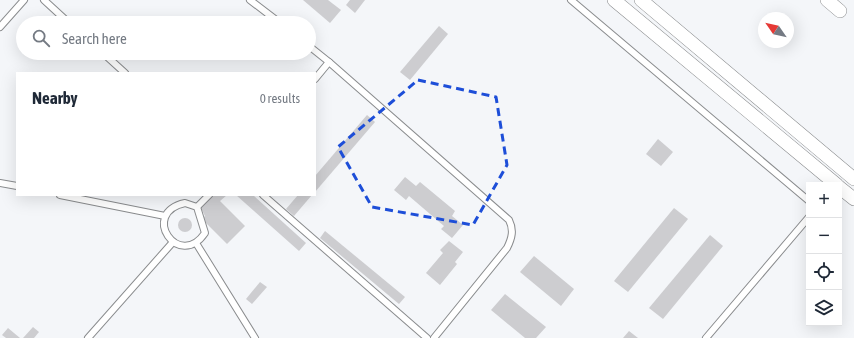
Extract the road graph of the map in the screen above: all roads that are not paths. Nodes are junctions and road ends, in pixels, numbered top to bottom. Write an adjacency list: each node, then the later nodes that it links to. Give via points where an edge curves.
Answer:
1 (24, 0): 11 (lane)
2 (44, 0): 9 (lane)
3 (250, 0): 10 (lane)
4 (571, 0): 25 (lane)
5 (614, 0): 18 (street)
6 (641, 0): 17 (street)
7 (827, 0): 8 (street)
8 (840, 11)
9 (61, 16)
10 (271, 16)
11 (0, 27)
12 (316, 51): 14 (lane)
13 (111, 60): 15 (lane)
14 (330, 62): 16 (lane); 35 (lane, via 510,220 512,225 511,240 507,248)
15 (124, 72)
16 (316, 77)
17 (854, 179)
18 (833, 182)
19 (0, 183): 20 (lane)
20 (16, 186)
21 (842, 189): 26 (street)
22 (65, 196): 28 (lane)
23 (208, 196): 27 (lane)
24 (264, 196): 34 (lane)
25 (806, 198)
26 (854, 199)
27 (198, 207): 28 (lane, via 185,202 177,204); 31 (lane, via 205,233)
28 (165, 216): 30 (lane, via 165,233)
29 (806, 221): 36 (lane)
30 (173, 242): 31 (lane, via 185,246); 32 (lane)
31 (196, 243): 33 (lane)
32 (88, 338)
33 (254, 338)
34 (427, 338)
35 (434, 338)
36 (706, 338)

